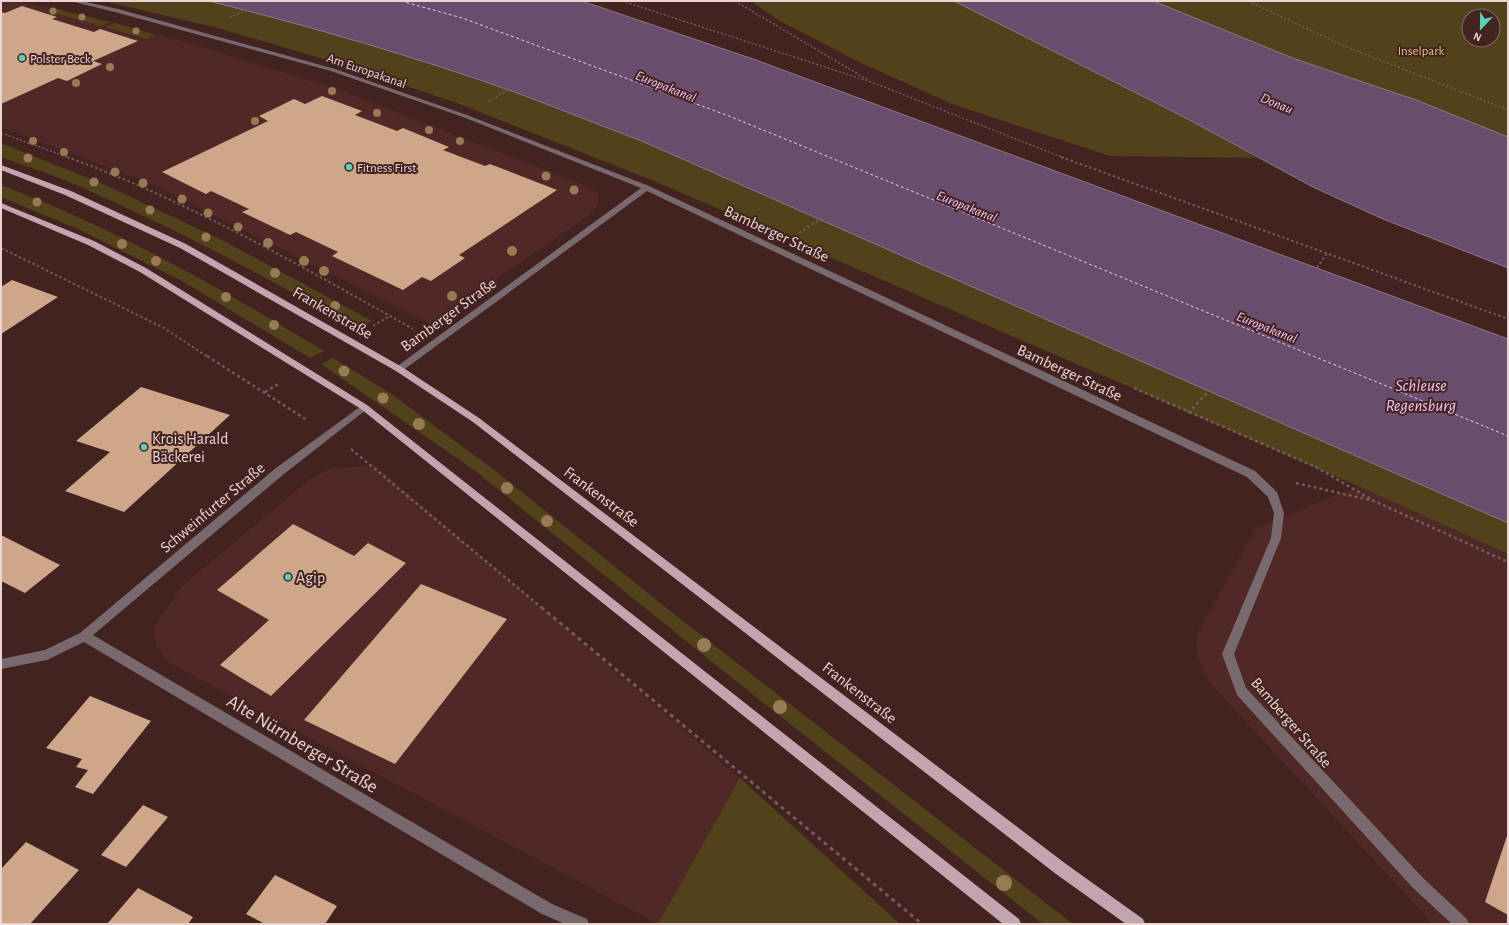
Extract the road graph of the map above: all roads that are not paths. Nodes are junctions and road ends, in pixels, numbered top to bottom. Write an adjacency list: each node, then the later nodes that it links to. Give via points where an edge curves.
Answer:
1 (73, 1): 3 (street, Am Europakanal, via 123,12 333,70 465,116)
2 (1, 167): 5 (main road, Frankenstraße, via 68,193 183,246)
3 (646, 188): 5 (street, Bamberger Straße); 12 (street, Bamberger Straße, via 1251,474 1274,495 1279,513 1276,538 1228,654 1241,691 1418,883)
4 (1, 205): 6 (main road, via 90,243 143,270)
5 (399, 369): 11 (main road, Frankenstraße, via 476,420 1061,869)
6 (364, 407): 7 (street, Schweinfurter Straße, via 280,471); 10 (main road)
7 (84, 636): 8 (street, via 48,655); 9 (street, Alte Nürnberger Straße, via 547,909)
8 (1, 664)
9 (582, 924)
10 (1014, 924)
11 (1138, 924)
12 (1462, 924)

